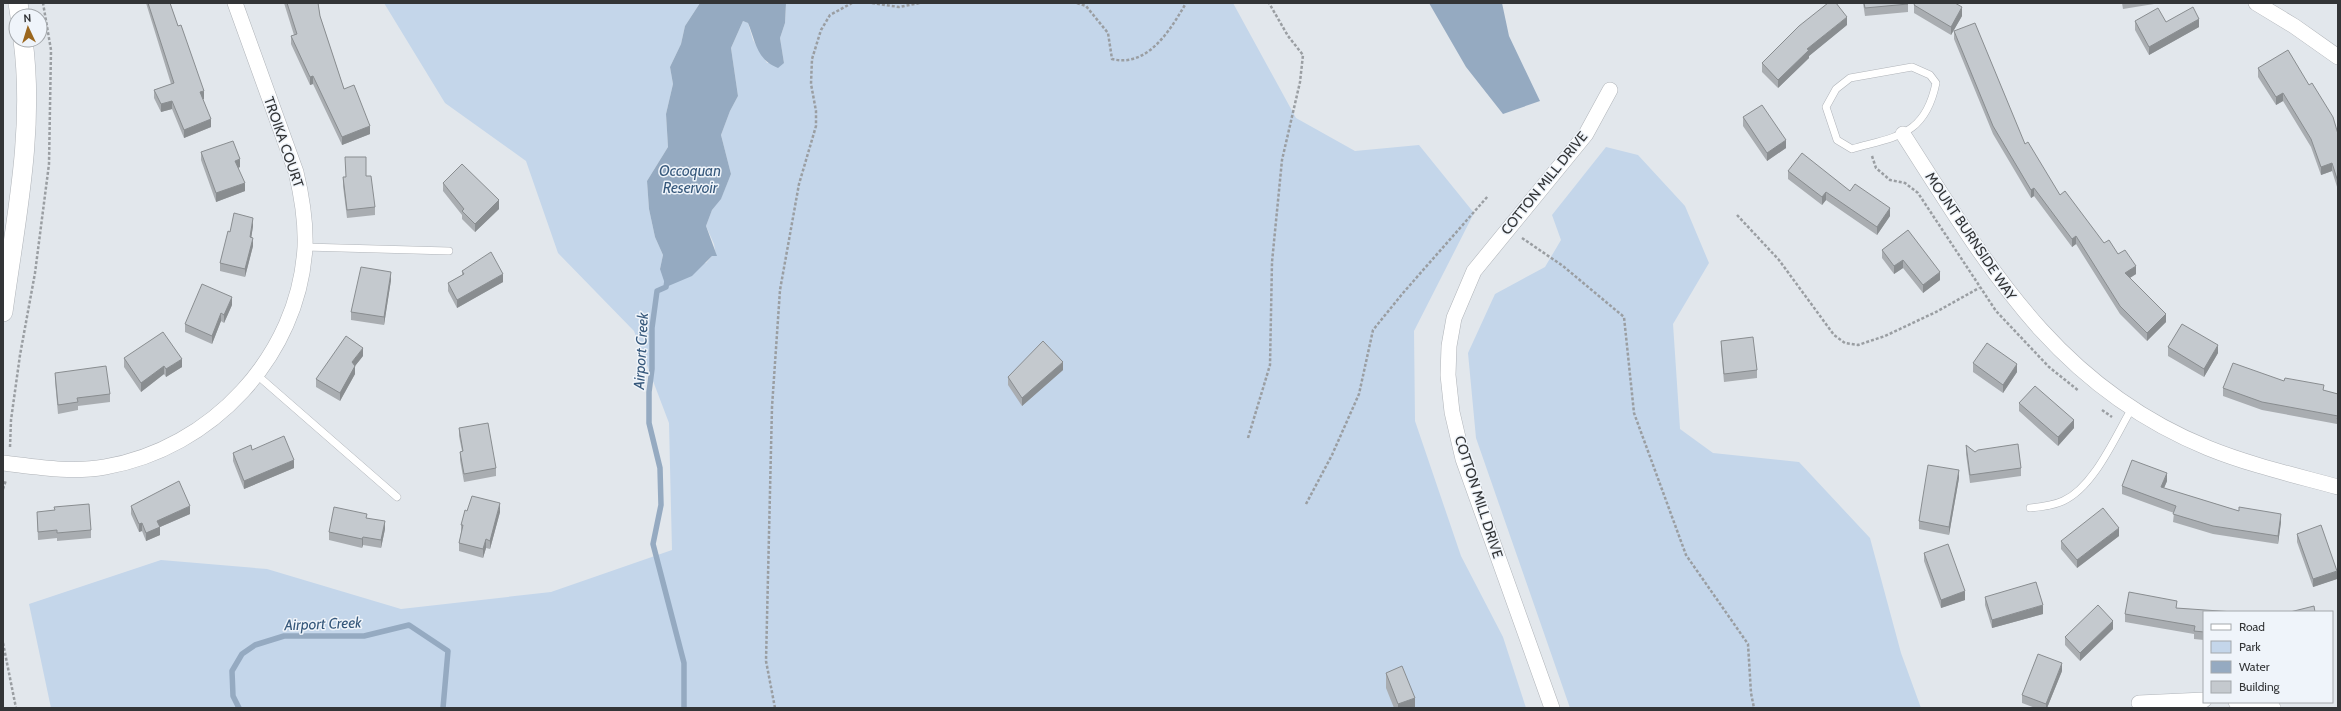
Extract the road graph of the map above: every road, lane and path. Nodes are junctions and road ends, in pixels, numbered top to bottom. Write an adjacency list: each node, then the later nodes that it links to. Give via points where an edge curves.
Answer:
1 (43, 3): 24 (path, via 51,50 49,164)
2 (235, 3): 17 (street, TROIKA COURT, via 296,172 302,196)
3 (852, 3): 35 (path, via 830,15 821,30 812,59 811,84 816,126 799,184 780,290 772,407 766,661)
4 (872, 3): 5 (path, via 899,8)
5 (920, 3)
6 (1077, 3): 7 (path, via 1086,6 1108,33 1112,59 1119,61 1132,60 1157,44 1172,28)
7 (1186, 3)
8 (1269, 3): 23 (path, via 1288,36 1303,55 1300,82 1281,168 1272,262 1270,365)
9 (2256, 3): 11 (street)
10 (24, 48): 20 (street, via 27,102 25,151)
11 (2338, 57)
12 (1610, 90): 16 (street, COTTON MILL DRIVE, via 1586,134)
13 (1903, 134): 13 (lane, via 1852,149 1836,140 1826,107 1836,90 1850,78 1912,67 1930,75 1936,83 1933,97 1920,123); 22 (street, MOUNT BURNSIDE WAY, via 1983,259 2015,302 2090,378)
14 (1488, 196): 28 (path, via 1373,330 1359,394 1332,455)
15 (1737, 215): 19 (path, via 1779,260 1834,335 1845,343 1858,345 1885,336)
16 (1508, 228): 36 (street, COTTON MILL DRIVE, via 1474,271 1461,297 1449,346 1448,374 1452,412 1463,459); 37 (path, via 1563,266 1624,317 1634,413 1686,556 1748,644)
17 (305, 247): 18 (lane); 21 (street, TROIKA COURT, via 297,294 284,330)
18 (449, 251)
19 (1979, 288)
20 (3, 312)
21 (257, 375): 24 (street, TROIKA COURT, via 228,407 203,428 170,447 135,460 104,468 67,470); 27 (lane)
22 (2132, 408): 25 (street, MOUNT BURNSIDE WAY, via 2164,427 2207,447 2252,464); 29 (lane, via 2090,479 2078,491 2064,501)
23 (1248, 438)
24 (5, 464): 26 (path)
25 (2338, 487)
26 (3, 489)
27 (397, 498)
28 (1306, 504)
29 (2030, 508)
30 (3, 643): 34 (path)
31 (2203, 700): 32 (street)
32 (2139, 703)
33 (2242, 703): 38 (street)
34 (16, 708)
35 (775, 708)
36 (1552, 708)
37 (1754, 708)
38 (2273, 708)

